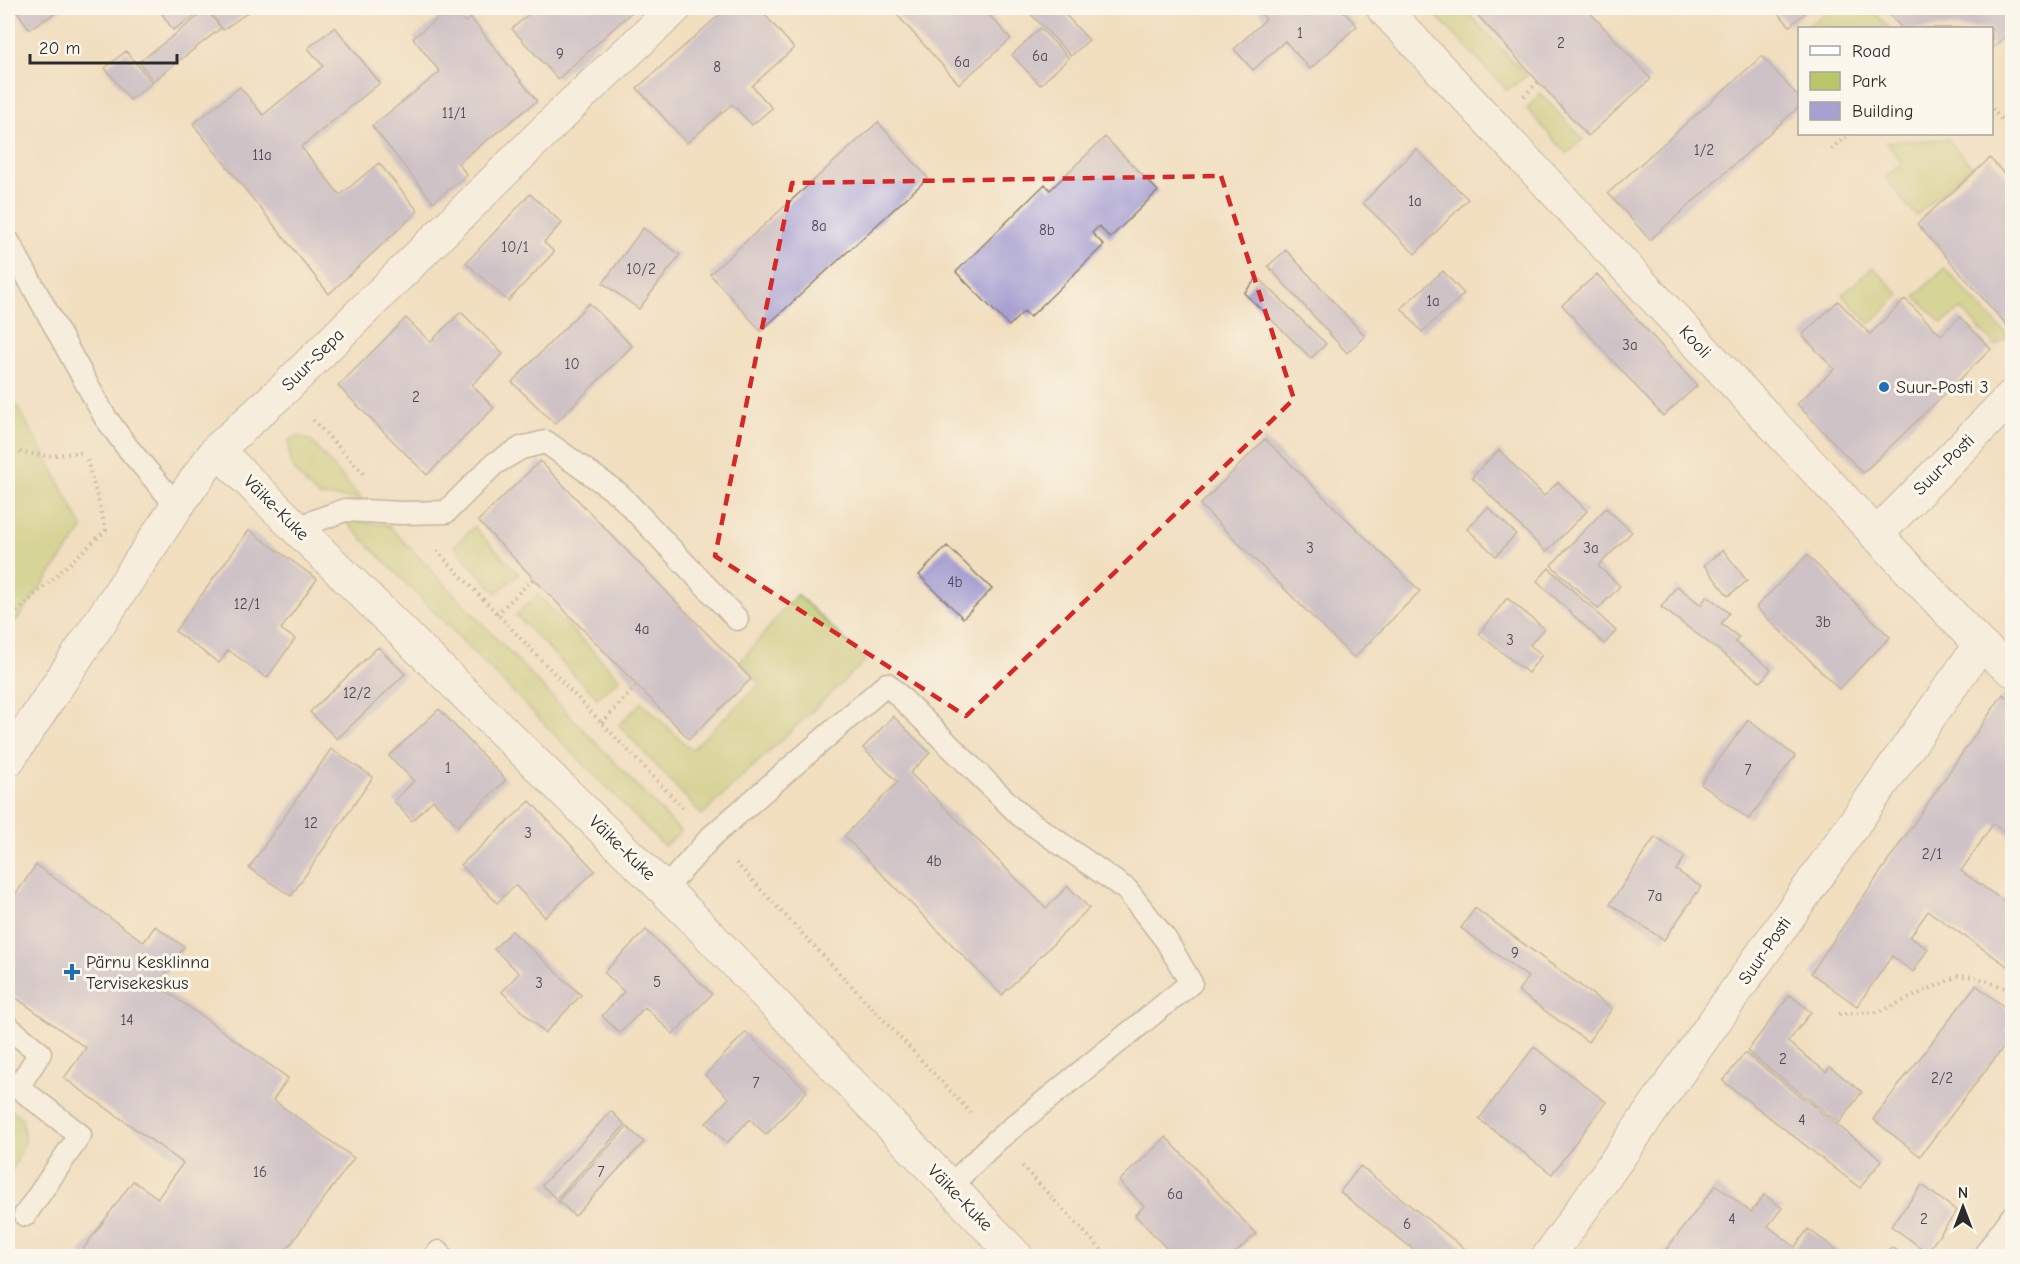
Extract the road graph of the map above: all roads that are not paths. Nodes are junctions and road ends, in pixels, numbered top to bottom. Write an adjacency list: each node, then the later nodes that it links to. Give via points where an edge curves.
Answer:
1 (675, 8): 5 (street, Suur-Sepa)
2 (1383, 8): 8 (street, Kooli)
3 (8, 241): 6 (lane, via 105,417)
4 (2013, 396): 8 (street, Suur-Posti)
5 (218, 450): 6 (street, Suur-Sepa); 7 (street, Väike-Kuke)
6 (177, 506): 12 (street, Suur-Sepa)
7 (296, 528): 9 (lane, via 345,510 446,512 494,464 520,448 546,442 619,494); 13 (street, Väike-Kuke)
8 (1876, 535): 10 (street, Kooli)
9 (737, 619)
10 (1980, 645): 11 (street, Kooli); 19 (street, Suur-Posti)
11 (2013, 670)
12 (8, 760)
13 (664, 890): 15 (street, Väike-Kuke); 15 (lane, via 711,837 887,684 1021,816 1127,890 1166,940 1191,983 997,1140)
14 (8, 1027): 16 (lane, via 40,1053 18,1087 80,1135)
15 (949, 1187): 18 (street, Väike-Kuke)
16 (25, 1215)
17 (2013, 1217): 20 (lane)
18 (1016, 1257)
19 (1549, 1257)
20 (1984, 1257)

